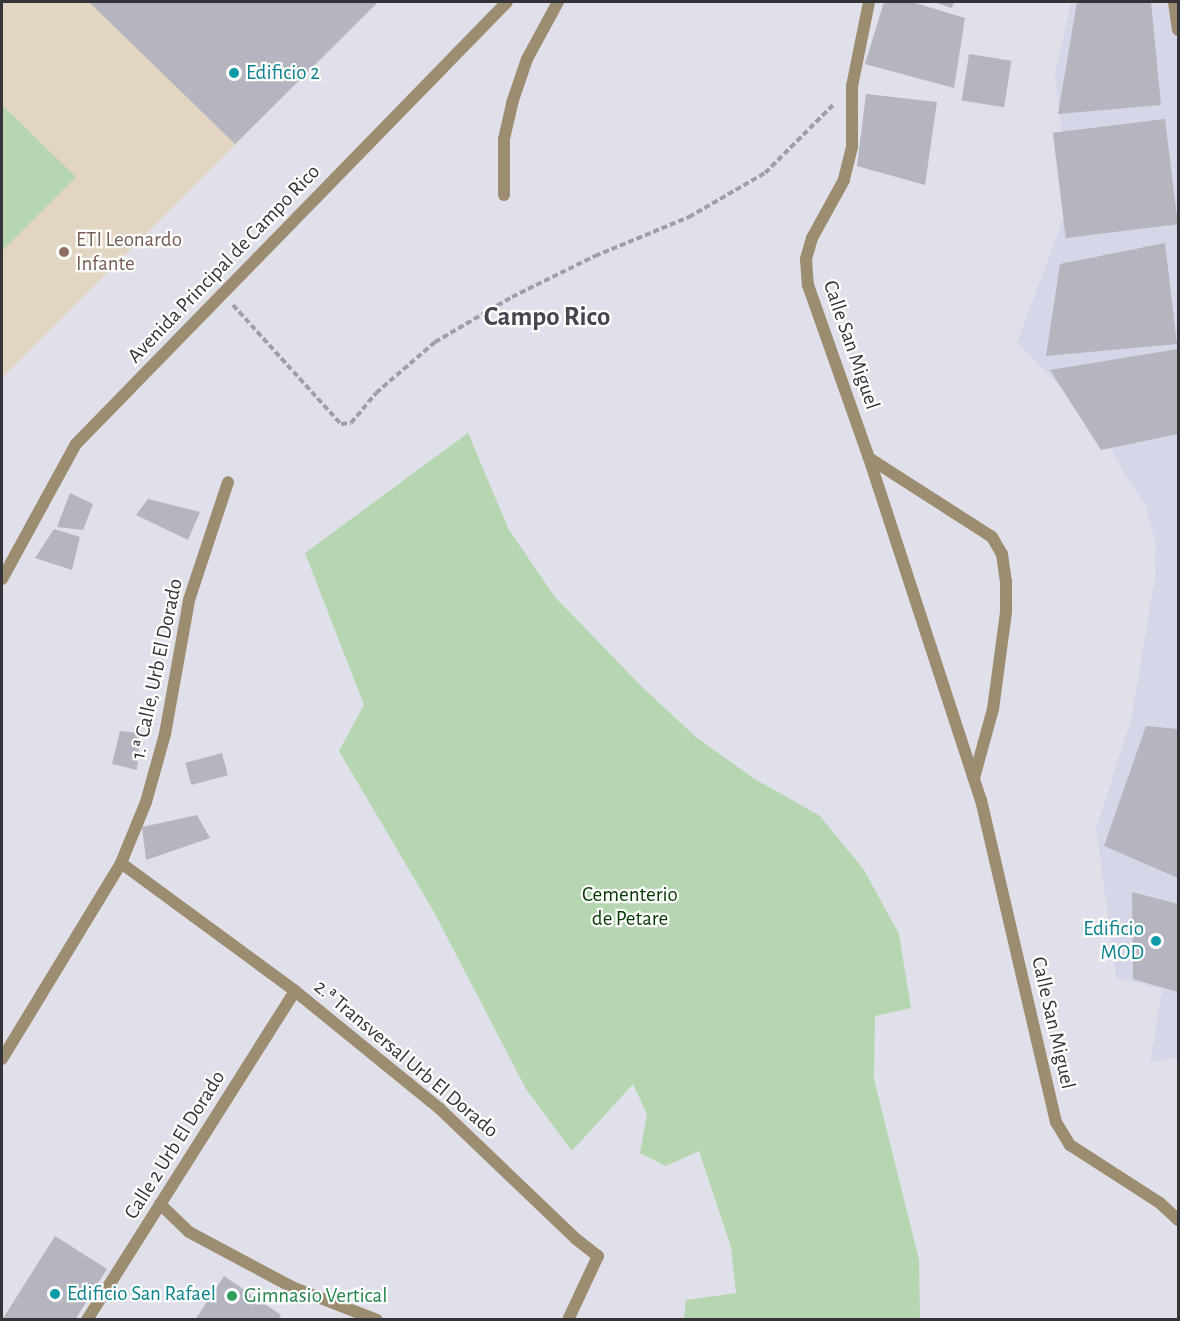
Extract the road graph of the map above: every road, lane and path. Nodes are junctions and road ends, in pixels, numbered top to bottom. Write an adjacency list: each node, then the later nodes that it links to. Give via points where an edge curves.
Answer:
1 (507, 2): 8 (street, Avenida Principal de Campo Rico)
2 (558, 2): 7 (street, via 527,59 512,103 504,139)
3 (869, 2): 6 (street, Calle San Miguel)
4 (1174, 2): 5 (street)
5 (1179, 30)
6 (852, 86): 8 (path, via 765,173 689,217 595,256 512,297 435,342 376,393 351,423 341,424); 9 (street, Calle San Miguel, via 852,147 844,180 812,238 806,259 808,285)
7 (504, 195)
8 (223, 293): 11 (street, Avenida Principal de Campo Rico, via 76,444)
9 (868, 458): 12 (street, Calle San Miguel); 12 (street, Calle San Miguel, via 992,537 1002,554 1005,622 993,709)
10 (228, 482): 13 (street, 1.ª Calle, Urb El Dorado, via 189,600 165,734 146,802)
11 (2, 579)
12 (974, 778): 17 (street, Calle San Miguel, via 1056,1122 1070,1145 1160,1203)
13 (122, 862): 14 (street, 2.ª Transversal Urb El Dorado); 15 (street, 1.ª Calle, Urb El Dorado)
14 (295, 990): 16 (street, Calle 2 Urb El Dorado); 20 (street, 2.ª Transversal Urb El Dorado, via 439,1108 598,1256)
15 (2, 1059)
16 (160, 1204): 18 (street, Calle 2 Urb El Dorado); 19 (street, via 189,1232 282,1282)
17 (1179, 1220)
18 (87, 1320)
19 (377, 1320)
20 (568, 1320)

